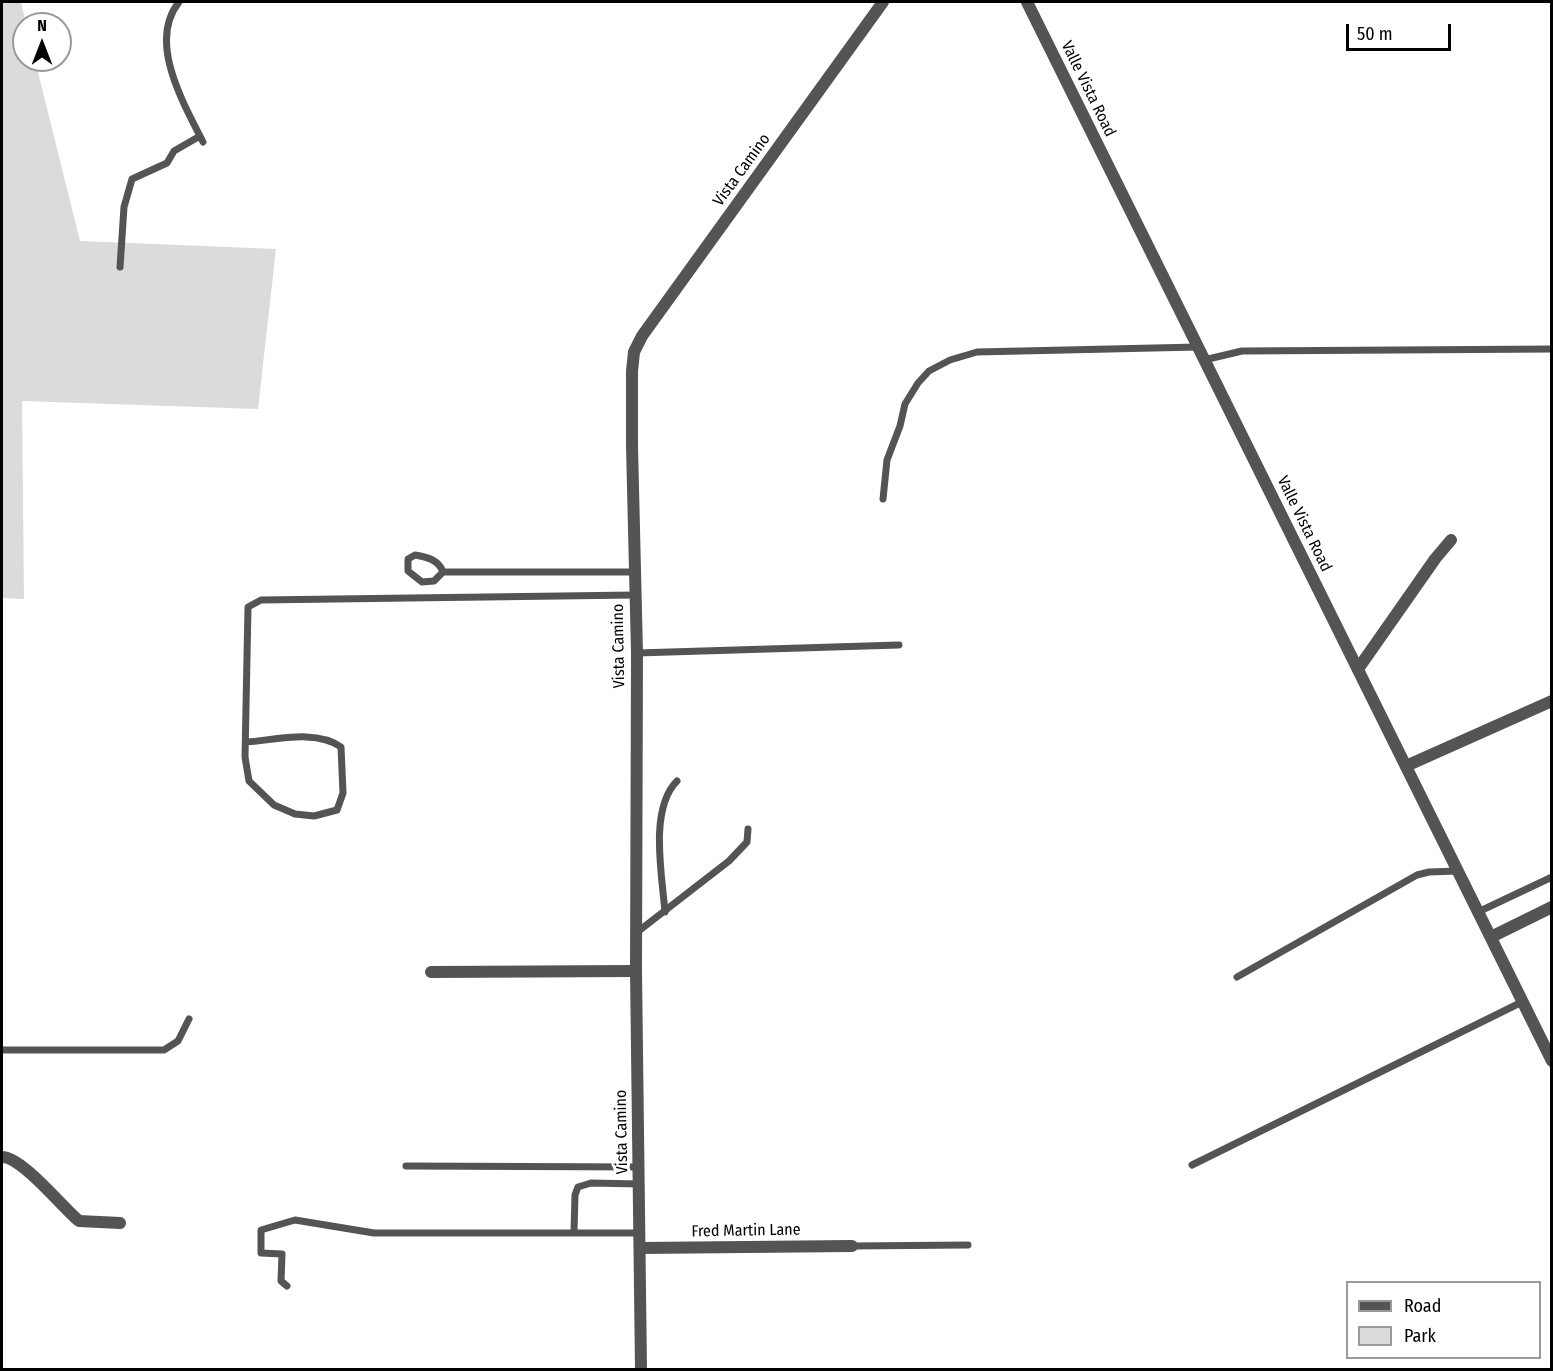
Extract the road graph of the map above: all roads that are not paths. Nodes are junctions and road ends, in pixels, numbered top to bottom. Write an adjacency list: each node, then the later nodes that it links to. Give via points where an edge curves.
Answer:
1 (179, 2): 4 (lane, via 166,27 172,82 201,139 174,151 167,163 132,179 124,207)
2 (883, 2): 11 (street, Vista Camino, via 634,352)
3 (1027, 2): 5 (street, Valle Vista Road)
4 (120, 267)
5 (1198, 347): 7 (street, Valle Vista Road); 8 (lane, via 977,352 950,360 929,371 905,404 887,460)
6 (1551, 349): 7 (lane, via 1242,351)
7 (1204, 360): 15 (street, Valle Vista Road)
8 (883, 499)
9 (1451, 540): 15 (street)
10 (443, 572): 10 (lane, via 435,561 424,556 415,555 408,560 408,571 422,582 434,581); 11 (lane)
11 (635, 572): 12 (street, Vista Camino)
12 (635, 595): 14 (street, Vista Camino); 17 (lane, via 261,600 248,607)
13 (899, 645): 14 (lane)
14 (637, 653): 26 (street, Vista Camino)
15 (1358, 669): 18 (street, Valle Vista Road)
16 (1551, 701): 18 (street)
17 (247, 742): 17 (lane, via 249,781 274,805 295,814 314,816 337,810 343,793 341,747 333,741 310,737)
18 (1406, 766): 21 (street, Valle Vista Road)
19 (677, 781): 24 (lane, via 664,803 661,821)
20 (748, 829): 24 (lane, via 747,842 729,861)
21 (1458, 871): 25 (street, Valle Vista Road); 30 (lane, via 1417,875)
22 (1551, 877): 25 (lane)
23 (1551, 907): 27 (street)
24 (665, 912): 26 (lane)
25 (1478, 912): 27 (street, Valle Vista Road)
26 (636, 933): 28 (street, Vista Camino)
27 (1491, 937): 31 (street, Valle Vista Road)
28 (636, 971): 29 (street); 38 (street, Vista Camino)
29 (431, 972)
30 (1237, 977)
31 (1522, 1002): 34 (street, Valle Vista Road); 36 (lane)
32 (189, 1019): 33 (lane, via 178,1041 164,1050)
33 (2, 1050)
34 (1551, 1061)
35 (2, 1157): 40 (street, via 9,1157 29,1172 78,1221)
36 (1192, 1165)
37 (406, 1166): 38 (lane)
38 (639, 1167): 39 (street, Vista Camino)
39 (639, 1184): 41 (lane, via 591,1183 578,1187); 42 (street, Vista Camino)
40 (120, 1223)
41 (574, 1232): 42 (lane); 46 (lane, via 374,1233 295,1220 261,1230 261,1253 282,1254 281,1281)
42 (640, 1233): 45 (street, Vista Camino)
43 (968, 1245): 44 (lane)
44 (852, 1246): 45 (street, Fred Martin Lane)
45 (640, 1248): 47 (street, Vista Camino)
46 (287, 1286)
47 (641, 1370)

